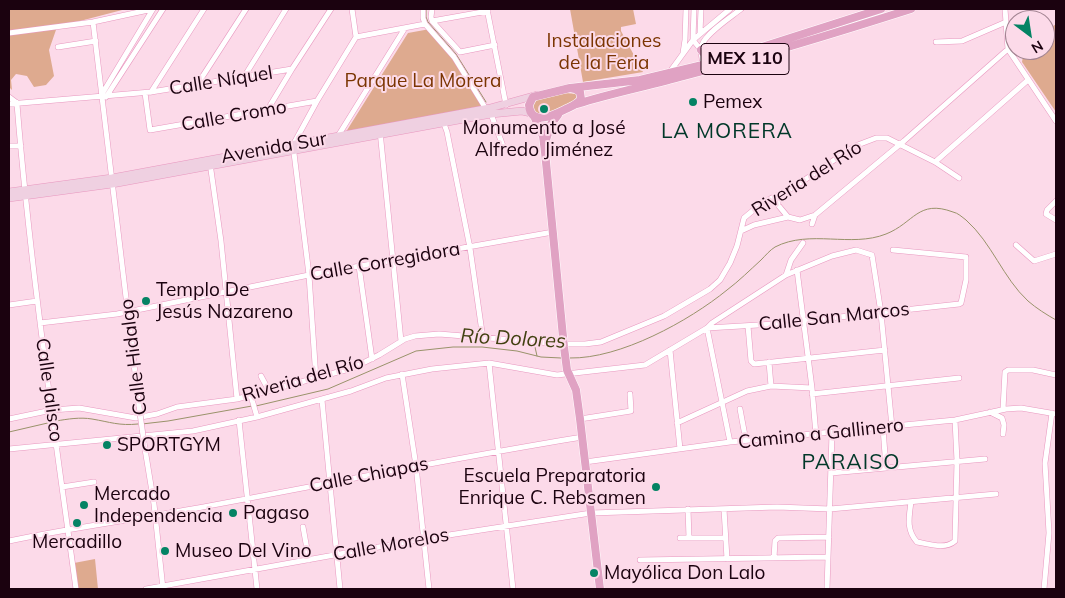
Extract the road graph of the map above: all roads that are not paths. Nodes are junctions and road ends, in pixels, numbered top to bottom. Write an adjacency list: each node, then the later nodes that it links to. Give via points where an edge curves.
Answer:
1 (153, 9): 19 (street); 43 (street)
2 (204, 9): 46 (street)
3 (246, 9): 42 (street)
4 (286, 9): 39 (street)
5 (331, 9): 37 (street)
6 (352, 9): 25 (street)
7 (423, 9): 21 (street)
8 (432, 9): 18 (street)
9 (686, 9): 33 (street)
10 (694, 9): 26 (street)
11 (701, 9): 23 (street)
12 (730, 9): 23 (street)
13 (881, 9): 35 (main road, MEX 110)
14 (912, 9): 45 (main road, MEX 110)
15 (162, 10): 49 (street)
16 (488, 10): 18 (street); 29 (street)
17 (737, 10): 31 (street, via 708,35)
18 (432, 21): 29 (street, via 460,52)
19 (93, 22): 24 (street); 27 (street, Calle Hidalgo)
20 (1005, 22): 28 (street, via 962,41)
21 (425, 24): 22 (street); 56 (street, via 454,57)
22 (405, 28): 25 (street); 62 (street)
23 (700, 32): 26 (street)
24 (9, 33)
25 (356, 37): 50 (street)
26 (693, 40): 31 (street); 33 (street)
27 (96, 41): 30 (street); 41 (street, Calle Hidalgo)
28 (936, 42)
29 (495, 45): 53 (street)
30 (58, 47)
31 (701, 50): 35 (main road); 36 (street)
32 (1005, 52): 63 (street)
33 (683, 54): 38 (street)
34 (1015, 60): 40 (street)
35 (715, 62): 36 (main road, MEX 110)
36 (703, 65): 38 (main road, MEX 110); 45 (main road, via 698,70 649,83)
37 (292, 69): 39 (street, Calle Níquel); 55 (street)
38 (669, 73): 44 (main road, MEX 110, via 640,80)
39 (244, 77): 42 (street, Calle Níquel)
40 (1028, 80): 60 (street); 69 (street)
41 (100, 83): 43 (street); 49 (street, Calle Hidalgo)
42 (198, 85): 46 (street, Calle Níquel)
43 (106, 86): 49 (street)
44 (570, 88): 47 (main road, MEX 110); 54 (main road, via 580,92 581,99)
45 (642, 88): 54 (main road, MEX 110)
46 (148, 93): 49 (street, Calle Níquel); 55 (street, Calle Cromo, via 150,130)
47 (537, 95): 53 (main road, Avenida Sur); 58 (main road, via 529,104)
48 (9, 97): 52 (street)
49 (104, 97): 52 (street, Calle Níquel); 72 (street, Calle Hidalgo)
50 (317, 101): 55 (street, Calle Cromo); 67 (street)
51 (9, 104): 52 (street, Calle Níquel)
52 (18, 104): 65 (street, Calle Jalisco)
53 (506, 104): 56 (main road, Avenida Sur)
54 (576, 104): 57 (main road, MEX 110)
55 (268, 109)
56 (493, 111): 58 (main road, Avenida Sur); 59 (main road, Avenida Sur); 66 (street)
57 (559, 113): 58 (main road, MEX 110, via 548,118); 68 (main road, via 551,124)
58 (533, 114): 68 (main road, via 541,131)
59 (443, 120): 61 (main road, Avenida Sur); 86 (street)
60 (1056, 121)
61 (380, 131): 62 (main road, Avenida Sur); 67 (main road, Avenida Sur); 89 (street)
62 (338, 136): 67 (main road, Avenida Sur)
63 (900, 144): 69 (street, Riveria del Río); 75 (street, Riveria del Río, via 887,138 876,138 854,146); 78 (street)
64 (9, 146): 65 (street)
65 (21, 146): 74 (street, Calle Jalisco)
66 (503, 146)
67 (294, 147): 70 (main road, Avenida Sur); 92 (street)
68 (545, 152): 83 (main road)
69 (935, 162): 71 (street, Riveria del Río)
70 (210, 163): 72 (main road, Avenida Sur); 94 (street)
71 (959, 178)
72 (112, 181): 74 (main road, Avenida Sur); 97 (street, Calle Hidalgo)
73 (9, 192): 74 (main road, Avenida Sur)
74 (24, 194): 76 (main road, Avenida Sur); 95 (street, Calle Jalisco)
75 (778, 197): 79 (street, via 778,205); 82 (street, Riveria del Río, via 762,203 744,218)
76 (9, 198)
77 (1056, 201): 80 (street, via 1046,214)
78 (815, 215): 79 (street, via 800,220); 81 (street)
79 (788, 217): 82 (street)
80 (1056, 220)
81 (812, 224)
82 (741, 231): 105 (street, Riveria del Río, via 720,280 710,289 664,316 609,339)
83 (553, 232): 86 (street, Calle Corregidora); 105 (main road)
84 (803, 243): 93 (street, via 791,260)
85 (1016, 245): 88 (street, via 1034,261)
86 (470, 248): 89 (street, Calle Corregidora); 103 (street)
87 (893, 250): 98 (street, Calle San Marcos, via 966,257 966,280 959,304)
88 (1056, 254)
89 (393, 260): 90 (street, Calle Corregidora); 104 (street)
90 (359, 266): 92 (street, Calle Corregidora); 109 (street)
91 (797, 270): 93 (street, Riveria del Río); 98 (street, Riveria del Río, via 856,250 872,256); 99 (street)
92 (309, 275): 94 (street, Calle Corregidora); 117 (street)
93 (786, 275): 102 (street, Riveria del Río)
94 (226, 292): 97 (street, Calle Corregidora); 124 (street)
95 (37, 301): 96 (street); 100 (street, Calle Jalisco)
96 (9, 305)
97 (128, 312): 100 (street, Calle Corregidora); 167 (street, Calle Hidalgo, bridge)
98 (881, 313): 99 (street, Calle San Marcos); 107 (street)
99 (804, 321): 101 (street, Calle San Marcos); 108 (street)
100 (40, 323): 129 (street, Calle Jalisco)
101 (748, 326): 102 (street, Calle San Marcos); 110 (street, via 751,361 754,364)
102 (707, 328): 106 (street, Riveria del Río); 126 (street)
103 (484, 339): 104 (street, Riveria del Río, via 439,334); 105 (street, Riveria del Río)
104 (401, 341): 109 (street, Riveria del Río)
105 (564, 346): 112 (main road)
106 (670, 350): 112 (street, Riveria del Río, via 645,365); 137 (street)
107 (884, 350): 108 (street); 119 (street)
108 (808, 358): 110 (street); 121 (street)
109 (372, 359): 117 (street, Riveria del Río)
110 (769, 362): 118 (street)
111 (489, 363): 112 (street, Riveria del Río, via 557,374); 113 (street, Riveria del Río); 149 (street)
112 (568, 372): 134 (main road, via 576,390)
113 (402, 374): 125 (street, Riveria del Río); 153 (street)
114 (1056, 375): 128 (street, via 1033,370 1008,370 1005,372)
115 (262, 376): 120 (street)
116 (959, 378): 119 (street)
117 (316, 379): 120 (street, Riveria del Río)
118 (771, 386): 121 (street); 126 (street, via 747,391)
119 (888, 386): 121 (street); 138 (street)
120 (269, 391): 123 (street, Riveria del Río)
121 (812, 391): 142 (street)
122 (630, 394): 134 (street, via 632,411)
123 (252, 397): 124 (street, Riveria del Río); 132 (street)
124 (237, 399): 129 (street, Riveria del Río, via 177,407 136,418 79,408)
125 (322, 400): 132 (street, Riveria del Río); 157 (street)
126 (723, 402): 137 (street); 146 (street)
127 (740, 409): 144 (street)
128 (1003, 409): 130 (street, Camino a Gallinero); 131 (street, Camino a Gallinero)
129 (52, 410): 133 (street, Riveria del Río); 145 (street, Calle Jalisco)
130 (990, 412): 136 (street, Camino a Gallinero); 141 (street, via 1002,418)
131 (1054, 413): 193 (street, via 1045,463 1049,533)
132 (257, 414): 135 (street, Riveria del Río)
133 (9, 419)
134 (580, 419): 143 (main road)
135 (239, 420): 145 (street, Riveria del Río, via 193,431); 160 (street)
136 (955, 420): 138 (street, Camino a Gallinero); 151 (street)
137 (677, 423): 148 (street)
138 (892, 427): 139 (street, Camino a Gallinero)
139 (883, 428): 140 (street, Camino a Gallinero); 154 (street)
140 (832, 434): 142 (street, Camino a Gallinero); 155 (street)
141 (1003, 434)
142 (816, 435): 144 (street, Camino a Gallinero)
143 (583, 437): 149 (street, Calle Chiapas); 152 (main road)
144 (746, 441): 146 (street, Camino a Gallinero)
145 (56, 442): 147 (street, Riveria del Río); 158 (street, Calle Jalisco)
146 (730, 442): 148 (street, Camino a Gallinero)
147 (9, 449)
148 (680, 449): 152 (street, Camino a Gallinero)
149 (498, 451): 153 (street, Calle Chiapas); 168 (street)
150 (985, 459): 151 (street)
151 (957, 461): 154 (street); 161 (street)
152 (585, 462): 166 (main road)
153 (416, 466): 157 (street, Calle Chiapas); 175 (street)
154 (886, 468): 155 (street)
155 (831, 473): 165 (street)
156 (94, 482): 158 (street)
157 (330, 484): 160 (street, Calle Chiapas); 177 (street)
158 (62, 487): 170 (street, Calle Jalisco)
159 (996, 494): 161 (street, Calle Morelos)
160 (247, 498): 167 (street, Calle Chiapas); 183 (street)
161 (956, 498): 162 (street, Calle Morelos); 162 (street, via 955,541 943,546 917,542 911,535)
162 (911, 502): 165 (street, Calle Morelos)
163 (688, 509): 164 (street, Calle Morelos); 166 (street, Calle Morelos); 173 (street)
164 (724, 509): 165 (street, Calle Morelos); 174 (street)
165 (830, 509): 171 (street)
166 (591, 513): 168 (street, Calle Morelos); 191 (main road)
167 (155, 514): 170 (street, Calle Chiapas); 184 (street, Calle Hidalgo)
168 (506, 525): 175 (street, Calle Morelos); 190 (street)
169 (303, 527): 181 (street)
170 (68, 528): 176 (street, Calle Chiapas); 185 (street, Calle Jalisco)
171 (829, 537): 178 (street); 179 (street, via 778,538 775,540)
172 (680, 538): 173 (street)
173 (689, 538): 174 (street)
174 (725, 538): 180 (street)
175 (423, 539): 177 (street, Calle Morelos); 189 (street)
176 (9, 541)
177 (337, 555): 181 (street, Calle Morelos); 188 (street)
178 (827, 557): 179 (street); 192 (street)
179 (774, 558): 180 (street)
180 (727, 559): 182 (street)
181 (309, 560): 183 (street, Calle Morelos)
182 (640, 560)
183 (255, 569): 184 (street, Calle Morelos); 187 (street)
184 (163, 588): 186 (street, Calle Morelos)
185 (76, 589)
186 (146, 589)
187 (257, 589)
188 (340, 589)
189 (429, 589)
190 (513, 589)
191 (600, 589)
192 (827, 589)
193 (1044, 589)

